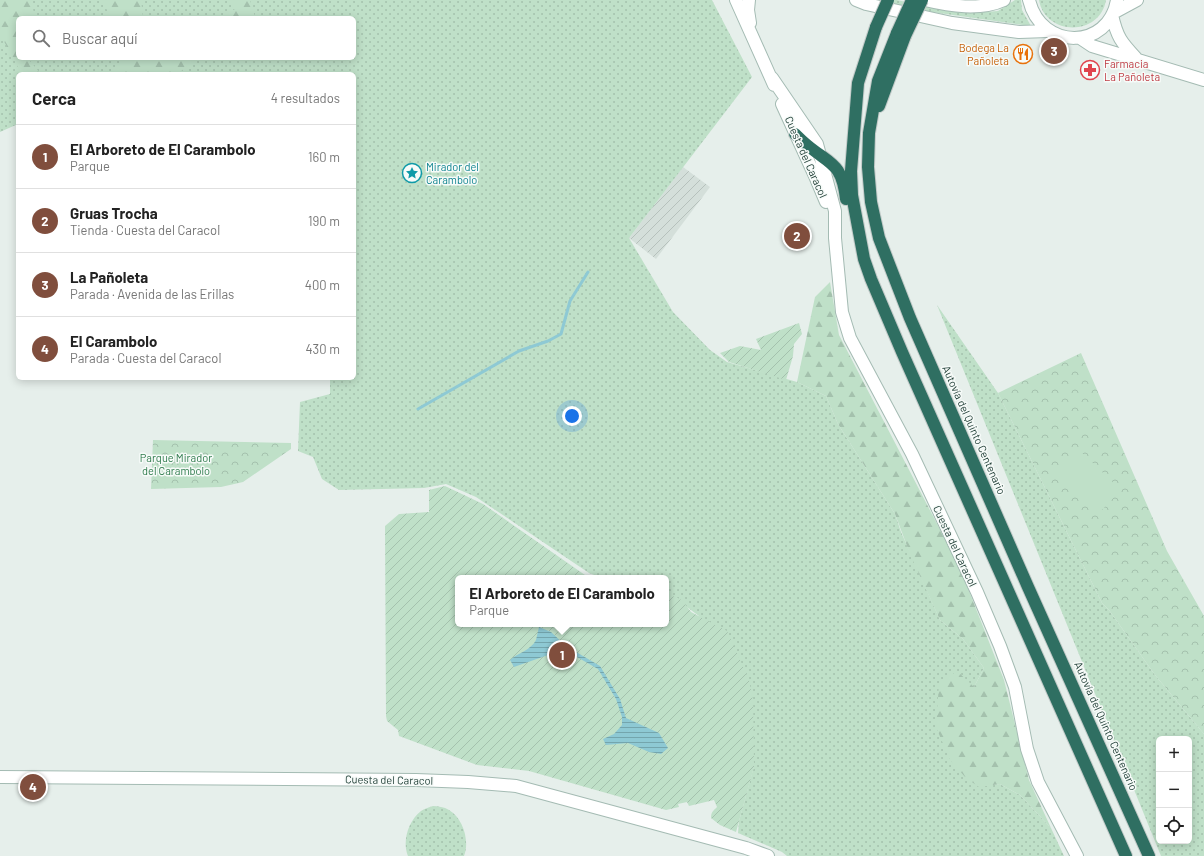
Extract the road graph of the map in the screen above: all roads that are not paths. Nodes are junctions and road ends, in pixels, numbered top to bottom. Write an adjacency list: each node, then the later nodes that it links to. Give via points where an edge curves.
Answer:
1 (736, 0): 14 (main road, Cuesta del Caracol)
2 (749, 0): 14 (main road, Cuesta del Caracol)
3 (856, 0): 13 (main road, via 952,23 1019,32)
4 (888, 0): 24 (highway, bridge, via 876,27 858,83 851,171 855,216)
5 (906, 0): 15 (highway)
6 (912, 0): 15 (highway, Autovía del Quinto Centenario, bridge)
7 (924, 0): 8 (main road, via 970,6 994,4); 15 (highway, bridge)
8 (1004, 0)
9 (1029, 0): 13 (main road, via 1031,10)
10 (1117, 0): 12 (main road)
11 (1137, 0): 12 (main road)
12 (1113, 14): 16 (main road, via 1098,30); 17 (main road, via 1116,32 1121,42)
13 (1048, 31): 16 (main road, via 1062,37)
14 (751, 32): 18 (main road, Cuesta del Caracol)
15 (898, 34): 20 (highway); 20 (highway, Autovía del Quinto Centenario, via 878,81)
16 (1080, 38): 17 (main road, via 1092,46)
17 (1137, 59): 19 (main road)
18 (772, 78): 21 (main road, Cuesta del Caracol); 22 (main road, Cuesta del Caracol, via 817,144)
19 (1204, 80)
20 (869, 133): 29 (highway, Autovía del Quinto Centenario, via 871,202 887,260 1028,587)
21 (795, 134): 22 (highway); 23 (main road, Cuesta del Caracol, via 823,193)
22 (820, 154): 23 (main road, Cuesta del Caracol, via 835,210); 24 (highway, via 840,173 856,242)
23 (835, 238): 27 (main road, Cuesta del Caracol, via 842,312 850,338 912,454 974,585 1015,687 1027,750 1038,782)
24 (864, 259): 28 (highway, via 902,352)
25 (0, 777): 26 (main road, Cuesta del Caracol, via 402,780 516,786)
26 (768, 856)
27 (1077, 856)
28 (1126, 856)
29 (1150, 856)

